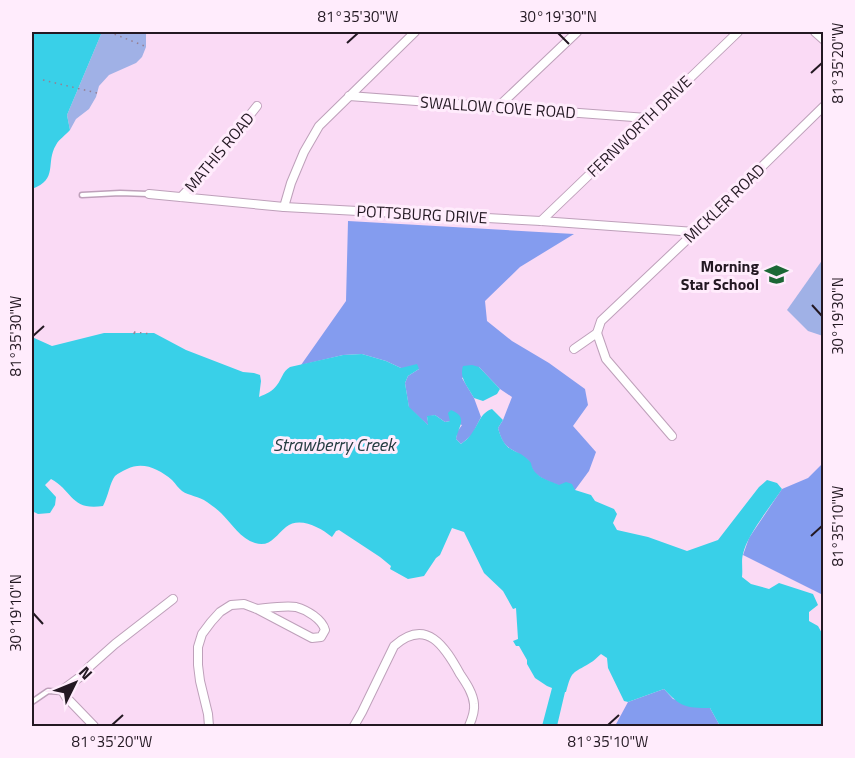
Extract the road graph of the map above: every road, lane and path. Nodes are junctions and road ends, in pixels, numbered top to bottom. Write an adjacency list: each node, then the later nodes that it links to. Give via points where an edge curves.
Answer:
1 (110, 32): 7 (path)
2 (415, 32): 10 (street)
3 (577, 32): 13 (street)
4 (738, 32): 14 (street, FERNWORTH DRIVE)
5 (815, 32): 6 (street)
6 (824, 40)
7 (147, 47)
8 (43, 80): 9 (path)
9 (97, 93)
10 (349, 96): 13 (street, SWALLOW COVE ROAD); 18 (street, via 320,126 304,152)
11 (257, 106): 17 (street, MATHIS ROAD)
12 (824, 106): 20 (street, MICKLER ROAD)
13 (498, 107): 14 (street, SWALLOW COVE ROAD)
14 (647, 118): 19 (street, FERNWORTH DRIVE)
15 (149, 194): 16 (lane); 17 (street, POTTSBURG DRIVE)
16 (82, 195)
17 (181, 197): 18 (street, POTTSBURG DRIVE)
18 (284, 207): 19 (street, POTTSBURG DRIVE)
19 (541, 221): 20 (street, POTTSBURG DRIVE)
20 (695, 232): 22 (street, MICKLER ROAD, via 601,321)
21 (134, 332): 23 (path)
22 (597, 333): 24 (street, MICKLER ROAD); 25 (street, via 606,359)
23 (151, 334)
24 (574, 349)
25 (672, 436)
26 (174, 599): 28 (street, via 65,688)
27 (257, 609): 27 (street, via 312,638 321,638 325,630 323,623 295,607); 31 (street, via 231,605 202,634 198,665)
28 (65, 694): 29 (lane, via 48,691); 30 (street)
29 (32, 702)
30 (94, 726)
31 (209, 726)
32 (354, 726): 33 (street, via 394,646 414,634 431,637 452,659 474,703)
33 (470, 726)

